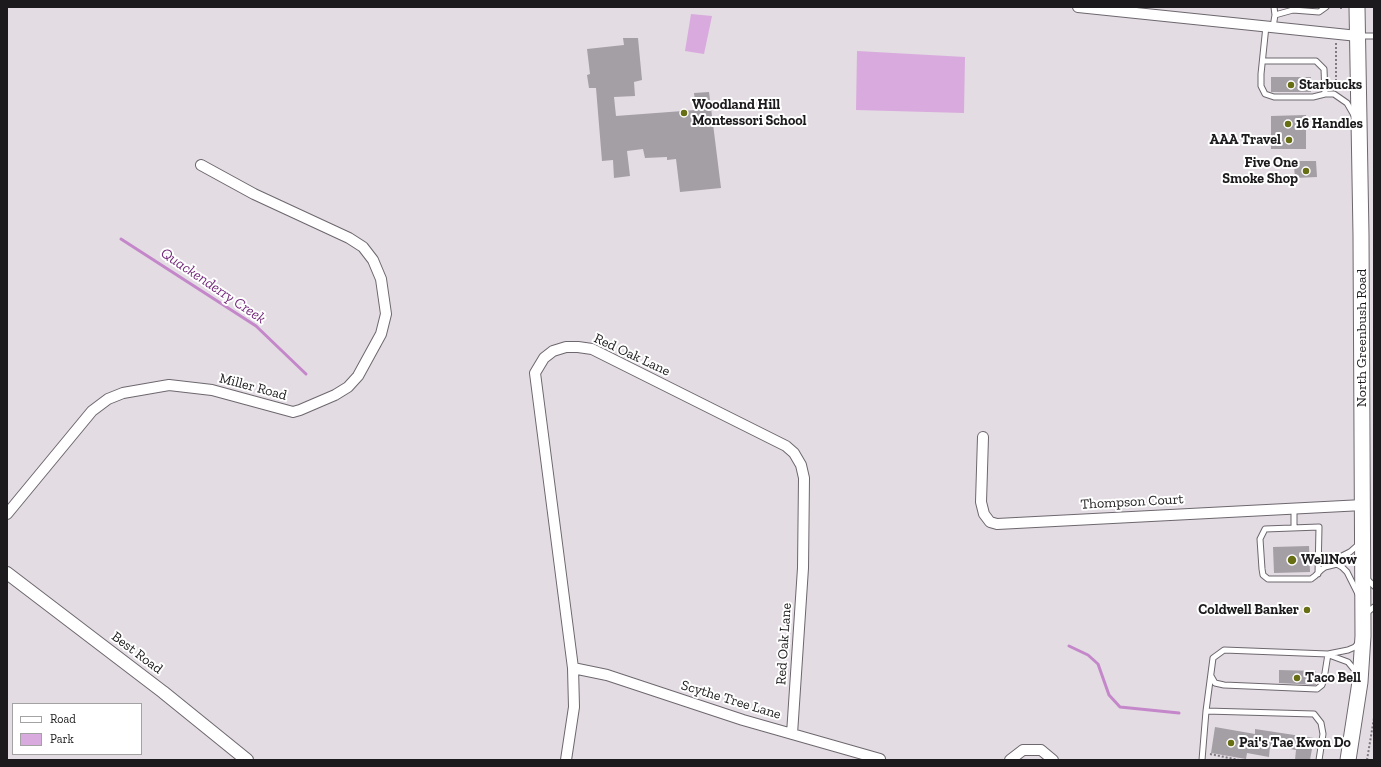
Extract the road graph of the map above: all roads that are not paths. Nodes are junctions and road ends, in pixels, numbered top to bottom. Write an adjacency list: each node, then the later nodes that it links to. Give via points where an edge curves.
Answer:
1 (1078, 7): 6 (street)
2 (1274, 7): 5 (lane)
3 (1326, 7): 5 (lane, via 1319,12 1293,10)
4 (1357, 7): 7 (main road, North Greenbush Road)
5 (1275, 15): 6 (lane)
6 (1270, 26): 7 (street); 9 (lane)
7 (1358, 36): 8 (lane); 11 (main road, North Greenbush Road)
8 (1374, 36)
9 (1264, 61): 10 (lane, via 1316,61 1324,69); 10 (lane, via 1261,86 1265,94 1313,97)
10 (1325, 94): 11 (lane, via 1334,94 1347,103 1355,117)
11 (1360, 135): 14 (main road, North Greenbush Road)
12 (201, 165): 16 (street, Miller Road, via 254,194 350,238 363,247 373,260 381,279 386,314 381,334 361,370 348,387 293,412 212,390 169,385 123,393 108,399 92,411)
13 (983, 437): 15 (street, Thompson Court, via 982,502 984,514 990,522 997,524)
14 (1363, 504): 15 (street, Thompson Court); 18 (main road, North Greenbush Road)
15 (1294, 508): 17 (lane)
16 (7, 514)
17 (1294, 528): 19 (lane, via 1319,527); 21 (lane, via 1265,529 1260,539 1263,575 1268,579 1311,579)
18 (1363, 540): 19 (lane, via 1340,557 1331,560); 22 (main road, North Greenbush Road)
19 (1319, 558): 21 (lane)
20 (7, 572): 33 (street, Best Road)
21 (1318, 574): 23 (lane, via 1330,564 1342,567 1348,572)
22 (1369, 581): 23 (main road, North Greenbush Road)
23 (1367, 610): 24 (main road, North Greenbush Road)
24 (1363, 636): 25 (lane, via 1355,647); 28 (main road, North Greenbush Road)
25 (1328, 654): 27 (lane, via 1224,650 1213,658); 27 (lane, via 1322,686 1317,690 1224,685 1215,683); 28 (lane, via 1348,662 1356,670)
26 (573, 668): 30 (street, Scythe Tree Lane, via 607,675); 30 (street, Red Oak Lane, via 535,373 544,358 553,351 578,346 592,349 786,446 801,465 804,478 803,568); 34 (street, Red Oak Lane, via 574,707)
27 (1211, 676): 29 (lane)
28 (1360, 682): 38 (main road, North Greenbush Road)
29 (1206, 711): 32 (lane); 37 (lane, via 1314,714 1321,722 1323,734)
30 (792, 734): 31 (street, Scythe Tree Lane)
31 (880, 759)
32 (1202, 759)
33 (247, 760)
34 (566, 760)
35 (1010, 760): 36 (street, via 1023,750 1041,750)
36 (1053, 760)
37 (1319, 760)
38 (1348, 760)

